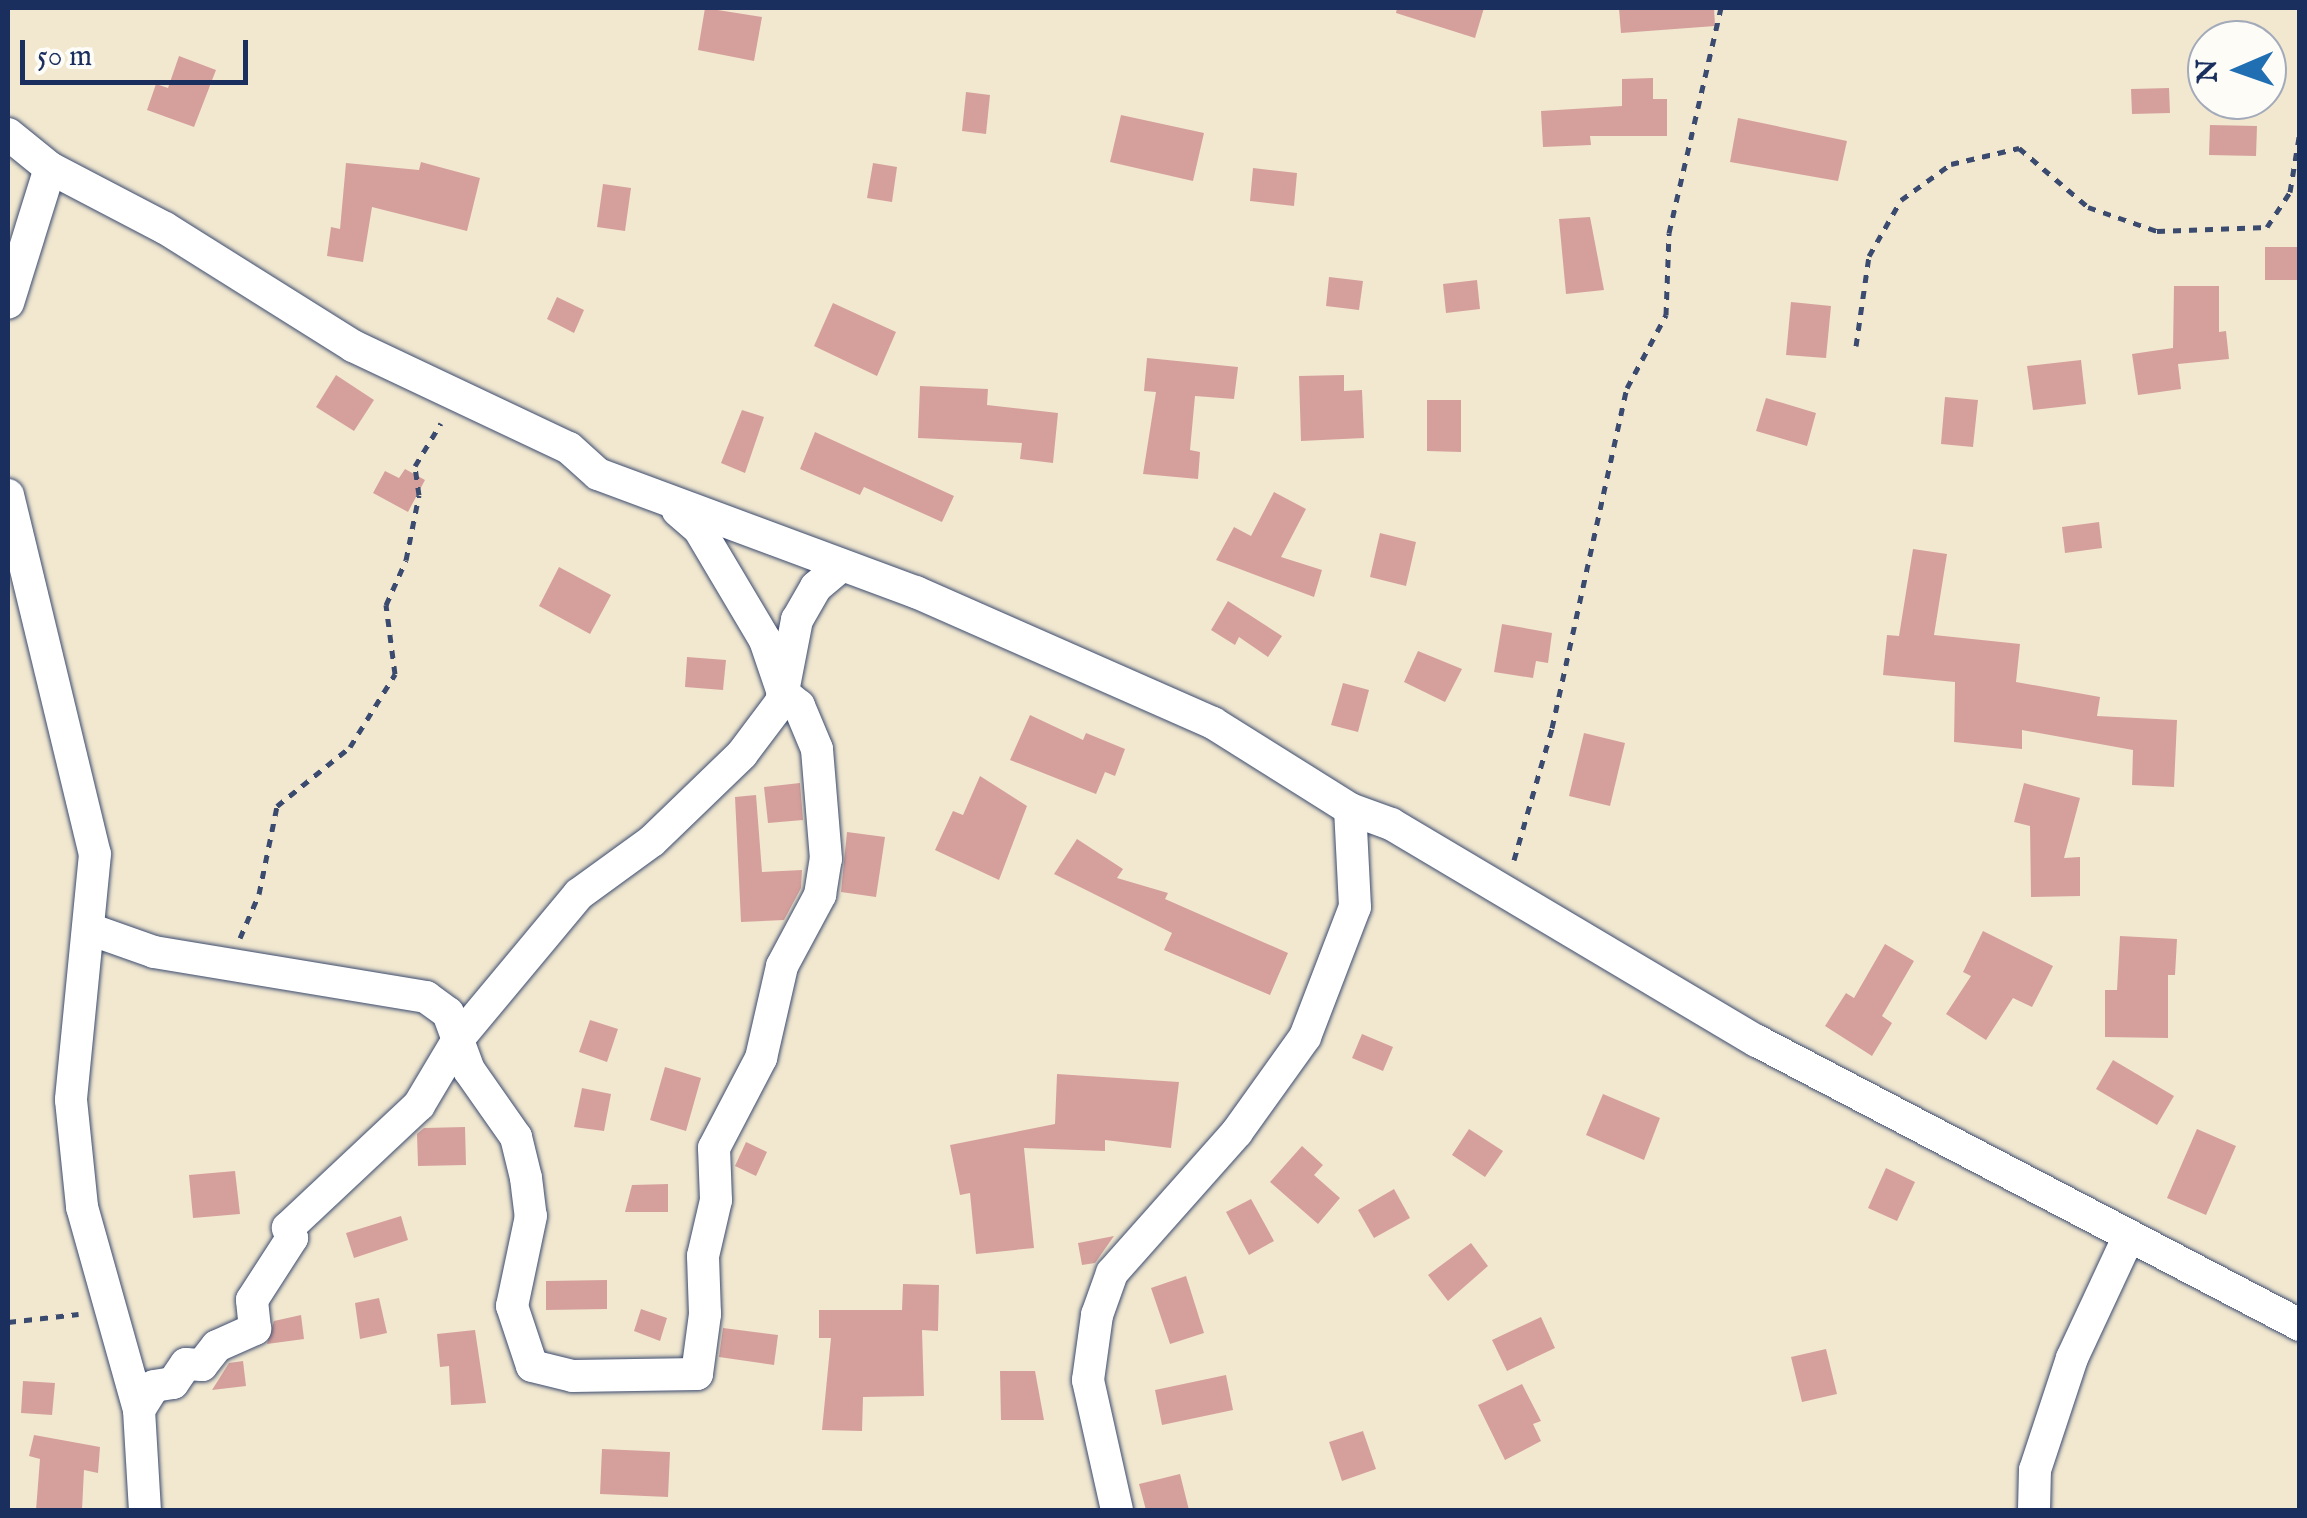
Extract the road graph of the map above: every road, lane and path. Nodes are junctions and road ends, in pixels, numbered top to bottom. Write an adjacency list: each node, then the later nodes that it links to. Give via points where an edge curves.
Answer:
1 (1721, 8): 13 (path, via 1670,233 1666,315 1627,388 1552,728)
2 (2300, 131): 6 (path, via 2290,192 2267,228 2157,231 2088,207 2019,148 1952,164 1901,200 1869,256)
3 (8, 134): 4 (street)
4 (50, 168): 5 (street); 7 (street, via 165,228 353,346)
5 (8, 302)
6 (1856, 346)
7 (448, 391): 9 (street, via 569,448 598,474); 15 (path, via 440,425 414,466 418,495 406,560 386,605 395,674 350,747 277,806)
8 (8, 495): 14 (street, via 95,854)
9 (669, 504): 10 (street); 11 (street, via 708,544 765,640)
10 (841, 566): 11 (street, via 816,587 797,620); 12 (street, via 1213,723)
11 (783, 693): 16 (street, via 742,754 652,841 579,894); 16 (street, via 799,706 817,749 826,858 820,894 782,966 761,1058 714,1148 716,1200 704,1256 703,1364 697,1374 573,1376 532,1366 512,1306 531,1216 526,1178 516,1138 469,1070)
12 (1350, 809): 13 (street, via 1391,824); 23 (street, via 1356,907 1305,1037 1237,1132 1112,1274 1097,1314 1088,1380)
13 (1504, 892): 17 (street, via 1757,1041)
14 (92, 930): 15 (street, via 154,952); 18 (street, via 71,1100 82,1207)
15 (235, 966): 16 (street, via 426,997 448,1013)
16 (459, 1038): 21 (street, via 419,1106 288,1228 292,1238 252,1300 255,1329 217,1346 202,1365 186,1364 173,1383 154,1386)
17 (2128, 1236): 20 (street); 24 (street, via 2072,1358 2035,1470)
18 (115, 1319): 19 (path, via 98,1313); 21 (street)
19 (8, 1322)
20 (2300, 1325)
21 (139, 1410): 22 (street)
22 (144, 1510)
23 (1117, 1510)
24 (2034, 1510)

